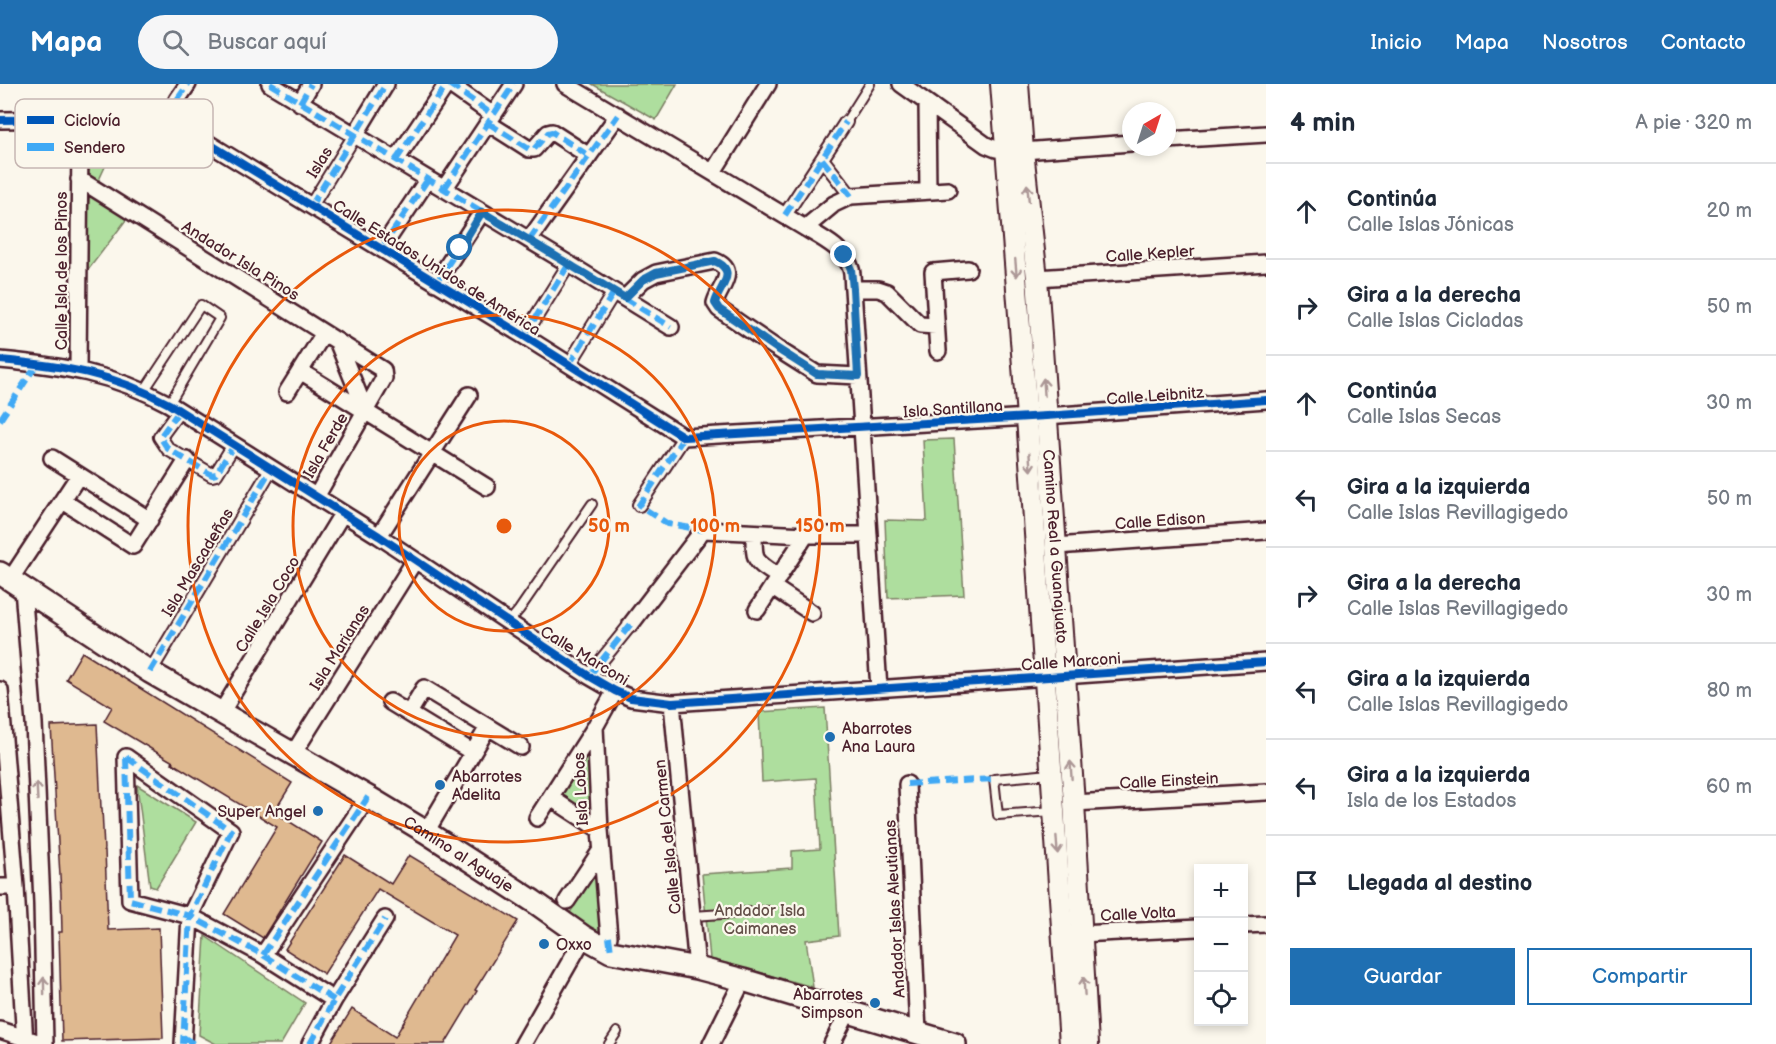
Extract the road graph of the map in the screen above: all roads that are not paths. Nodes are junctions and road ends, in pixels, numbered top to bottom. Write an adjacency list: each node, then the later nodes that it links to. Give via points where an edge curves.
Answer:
1 (188, 84): 13 (street)
2 (270, 84): 14 (street)
3 (311, 84): 14 (street)
4 (386, 84): 22 (street)
5 (448, 84): 17 (street); 29 (street)
6 (514, 84): 17 (street)
7 (566, 84): 16 (street)
8 (768, 84): 31 (street)
9 (870, 84): 20 (lane)
10 (901, 84): 15 (street)
11 (1001, 84): 26 (street, Camino Real a Guanajuato)
12 (1018, 84): 26 (street, Camino Real a Guanajuato)
13 (178, 99)
14 (300, 103): 22 (street)
15 (927, 103): 26 (street, via 986,145); 36 (street)
16 (618, 115): 27 (street); 31 (street)
17 (490, 119): 27 (street, via 529,149 552,132); 34 (street)
18 (0, 120): 19 (street, Calle Estados Unidos de América)
19 (15, 120)
20 (846, 122): 28 (street)
21 (1266, 134): 23 (street)
22 (355, 135): 29 (street); 38 (street, Islas)
23 (1176, 140)
24 (1122, 144): 26 (street)
25 (213, 146): 38 (street, Calle Estados Unidos de América)
26 (1015, 150): 48 (street, Camino Real a Guanajuato, one-way to 26); 69 (street, Camino Real a Guanajuato, one-way to 69)
27 (589, 156): 43 (street)
28 (822, 159): 37 (street); 40 (street)
29 (396, 160): 33 (street)
30 (79, 168): 32 (street, Calle Isla de los Pinos)
31 (713, 172): 40 (street)
32 (79, 179): 55 (street, Andador Isla Pinos); 59 (street, Calle Isla de los Pinos)
33 (428, 179): 34 (street); 42 (street)
34 (444, 189): 39 (street)
35 (948, 190): 36 (street)
36 (928, 191): 37 (street)
37 (851, 196): 41 (street, via 834,204)
38 (311, 206): 44 (street, Calle Estados Unidos de América)
39 (482, 212): 43 (street); 49 (street)
40 (785, 215): 41 (street)
41 (806, 228): 50 (street, via 844,255 851,269)
42 (390, 236): 44 (street)
43 (529, 240): 46 (street)
44 (381, 249): 49 (street, Calle Estados Unidos de América)
45 (1266, 263): 48 (street, Calle Kepler)
46 (569, 264): 51 (street); 54 (street)
47 (968, 269): 52 (street, via 933,272)
48 (1037, 278): 69 (street, Camino Real a Guanajuato, one-way to 48)
49 (436, 284): 54 (street, Calle Estados Unidos de América)
50 (853, 289): 52 (street, via 887,292 920,325); 62 (street)
51 (620, 295): 53 (street); 58 (street); 62 (street, via 656,273 715,261 722,265 728,278 715,303 719,309 817,374)
52 (936, 326): 56 (street)
53 (671, 327)
54 (524, 336): 58 (street, Calle Estados Unidos de América)
55 (331, 337): 60 (street, Andador Isla Pinos); 61 (street); 68 (street)
56 (938, 351)
57 (0, 360): 59 (street, Calle Marconi)
58 (569, 365): 71 (street, Calle Estados Unidos de América)
59 (78, 370): 63 (street, Calle Marconi)
60 (383, 370): 68 (street, Isla Ferde, via 384,378)
61 (300, 371): 64 (street); 68 (street)
62 (858, 376): 70 (street)
63 (144, 390): 67 (street, Calle Marconi); 67 (lane, via 201,305 220,318)
64 (287, 392)
65 (469, 395): 73 (street)
66 (1266, 400): 69 (street, Calle Leibnitz)
67 (174, 407): 72 (street, Calle Marconi); 75 (street, via 160,437 168,449)
68 (366, 412): 73 (street); 79 (street, Isla Ferde)
69 (1037, 417): 70 (street, Isla Santillana); 90 (street, Camino Real a Guanajuato); 101 (street, Camino Real a Guanajuato, one-way to 101)
70 (861, 428): 71 (street); 88 (street)
71 (684, 437): 82 (street)
72 (234, 445): 75 (street, via 216,474); 76 (street, Calle Marconi)
73 (433, 453): 78 (street); 89 (street)
74 (52, 458): 77 (street)
75 (187, 460): 84 (street)
76 (271, 468): 79 (street, Calle Marconi); 99 (street, Isla Mascadeñas)
77 (79, 475): 80 (street); 84 (street)
78 (486, 487)
79 (316, 497): 83 (street, Calle Marconi)
80 (63, 501): 84 (street, via 133,546); 92 (street)
81 (592, 504): 96 (lane)
82 (639, 505)
83 (342, 514): 89 (street, Calle Marconi); 108 (street, Calle Isla Coco)
84 (150, 520)
85 (1266, 531): 90 (street, Calle Edison)
86 (754, 533): 87 (street); 93 (street, via 754,557); 97 (street, via 703,530)
87 (806, 535): 88 (street); 93 (street)
88 (869, 535): 102 (street)
89 (379, 536): 91 (street, Calle Marconi)
90 (1056, 546): 101 (street, Camino Real a Guanajuato)
91 (415, 560): 96 (street, Calle Marconi); 114 (street, Isla Marianas)
92 (11, 581): 99 (main road, Camino al Aguaje); 149 (street, one-way to 92, via 35,747)
93 (776, 582): 94 (street); 95 (street)
94 (757, 610)
95 (812, 613)
96 (509, 622): 100 (street, Calle Marconi)
97 (631, 624): 100 (street)
98 (1266, 662): 101 (street, Calle Marconi)
99 (150, 672): 108 (main road, Camino al Aguaje)
100 (589, 676): 104 (street, Calle Marconi)
101 (1054, 676): 102 (street, Calle Marconi); 115 (street, Camino Real a Guanajuato); 120 (street, Camino Real a Guanajuato, one-way to 101)
102 (879, 689): 106 (street, Calle Marconi)
103 (0, 690): 107 (street)
104 (615, 691): 106 (street, Calle Marconi, via 632,698); 111 (street, Isla Lobos)
105 (390, 702): 109 (street)
106 (672, 703): 131 (street, Calle Isla del Carmen)
107 (1, 710): 127 (street)
108 (221, 713): 114 (main road, Camino al Aguaje)
109 (409, 713): 110 (street, via 424,688); 113 (street)
110 (488, 727): 112 (street); 113 (street)
111 (595, 727): 119 (street, Isla Lobos); 123 (street, Isla Lobos)
112 (521, 747)
113 (472, 752): 124 (street)
114 (293, 754): 118 (main road, Camino al Aguaje)
115 (1052, 774): 121 (street, Camino Real a Guanajuato); 121 (lane, via 994,779 998,815)
116 (907, 784): 146 (street, Andador Islas Aleutianas)
117 (1266, 792): 120 (street, Calle Einstein)
118 (368, 797): 124 (main road, Camino al Aguaje); 139 (street)
119 (551, 798): 122 (street, Isla Lobos); 123 (street)
120 (1074, 803): 136 (street, Camino Real a Guanajuato)
121 (1054, 811): 156 (street, Camino Real a Guanajuato, one-way to 156)
122 (537, 819)
123 (600, 830): 125 (street, Isla Lobos)
124 (426, 832): 137 (main road, Camino al Aguaje)
125 (601, 850): 128 (street); 138 (street, Isla Lobos)
126 (0, 887): 127 (street)
127 (16, 887): 147 (street)
128 (567, 901)
129 (768, 911): 131 (lane)
130 (190, 916): 130 (street, via 231,831 126,757 130,900); 139 (street); 148 (street)
131 (693, 916): 140 (street, Calle Isla del Carmen)
132 (385, 919): 142 (street)
133 (1266, 924): 134 (street)
134 (1248, 926)
135 (1194, 928): 136 (street, Calle Volta)
136 (1080, 934): 157 (street, Camino Real a Guanajuato, one-way to 136)
137 (584, 937): 140 (main road, Camino al Aguaje, via 618,954); 151 (street)
138 (609, 937)
139 (263, 955): 142 (street)
140 (697, 968): 141 (main road, Camino al Aguaje)
141 (743, 980): 143 (main road, Camino al Aguaje); 153 (street)
142 (334, 1000): 150 (street)
143 (848, 1012): 146 (main road, Camino al Aguaje); 154 (street)
144 (0, 1030): 147 (street)
145 (617, 1032): 152 (lane)
146 (918, 1033): 155 (main road, Camino al Aguaje)
147 (22, 1041): 149 (street)
148 (187, 1042)
149 (45, 1044)
150 (310, 1044)
151 (523, 1044)
152 (609, 1044)
153 (711, 1044)
154 (832, 1044)
155 (955, 1044)
156 (1070, 1044)
157 (1088, 1044)

